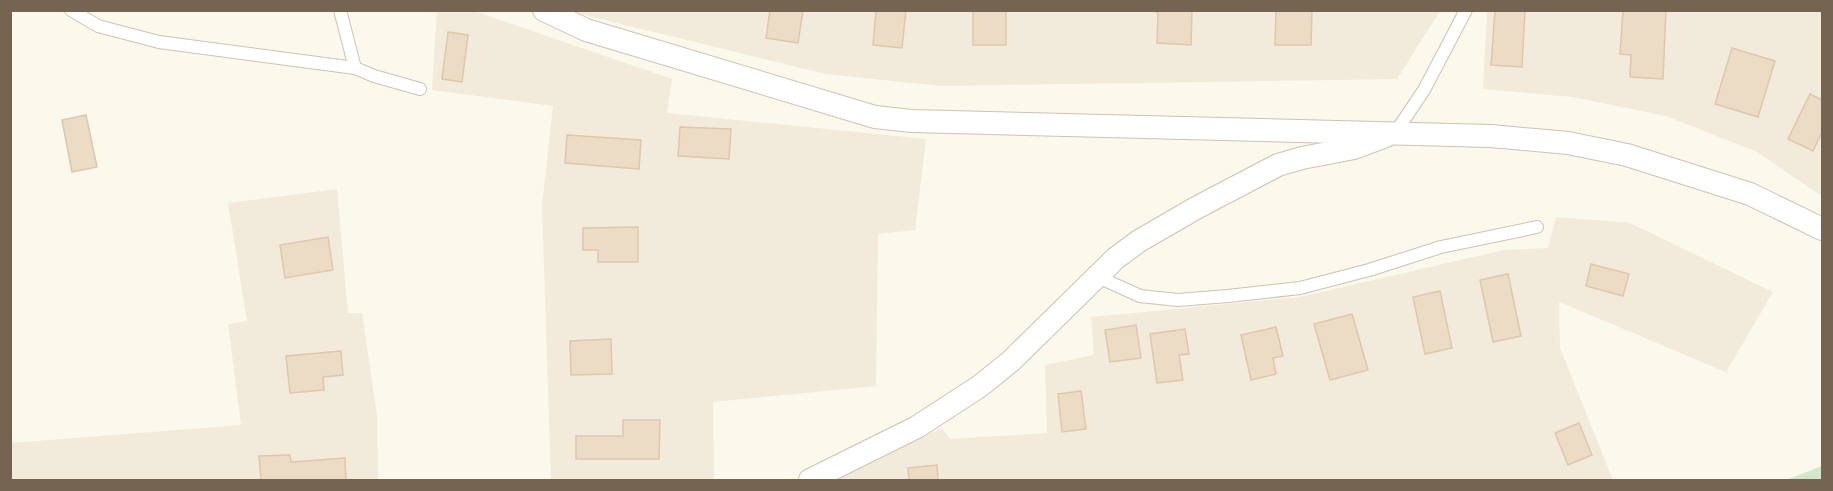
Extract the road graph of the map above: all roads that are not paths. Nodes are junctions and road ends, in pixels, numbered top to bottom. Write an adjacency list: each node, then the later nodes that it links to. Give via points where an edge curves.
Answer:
1 (71, 10): 5 (lane, via 98,26 159,42)
2 (339, 10): 5 (lane)
3 (543, 10): 7 (street, via 596,34 875,117)
4 (1466, 10): 7 (lane, via 1424,90)
5 (355, 68): 6 (lane)
6 (420, 89)
7 (1395, 132): 9 (street, via 1568,143 1627,155 1750,194); 10 (street, via 1354,148 1278,165 1254,176 1139,241)
8 (1537, 227): 10 (lane, via 1441,247 1299,288 1228,296 1178,300 1140,296)
9 (1822, 229)
10 (1098, 276): 11 (street, via 1011,362 980,386 917,427)
11 (810, 480)

